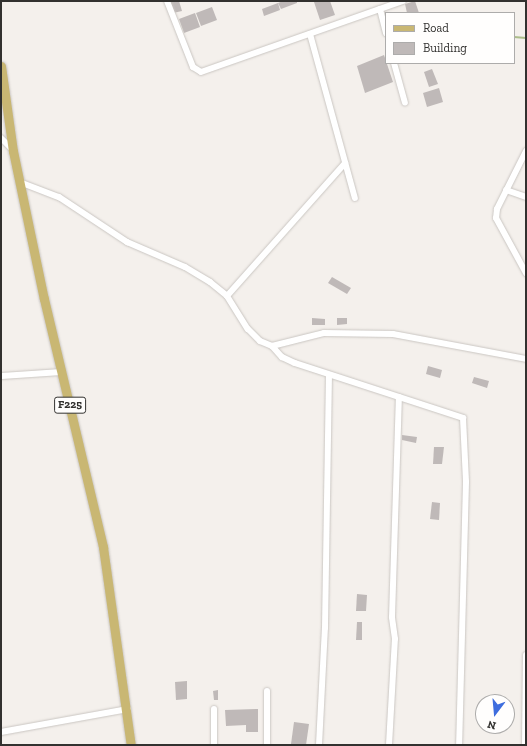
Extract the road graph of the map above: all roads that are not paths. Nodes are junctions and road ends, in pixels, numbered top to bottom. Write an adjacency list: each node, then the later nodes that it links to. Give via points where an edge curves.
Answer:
1 (167, 1): 5 (street, via 193,67 201,72)
2 (403, 1): 3 (street)
3 (380, 9): 4 (street); 5 (street)
4 (385, 29)
5 (310, 34): 12 (street)
6 (394, 64): 8 (street)
7 (1, 66): 10 (main road, F225)
8 (405, 103)
9 (1, 138): 10 (street)
10 (13, 151): 13 (main road, F225)
11 (526, 151): 14 (street)
12 (345, 164): 16 (street); 18 (street)
13 (22, 183): 18 (street, via 59,197 148,252 185,267); 21 (main road, F225)
14 (506, 190): 15 (street); 17 (street, via 496,218)
15 (526, 197)
16 (355, 198)
17 (526, 273)
18 (227, 296): 19 (street, via 248,329 260,341)
19 (272, 346): 20 (street, via 324,333 393,334); 22 (street, via 282,357)
20 (526, 358)
21 (62, 372): 23 (street); 27 (main road, F225, via 103,547)
22 (329, 375): 24 (street); 33 (street, via 325,628)
23 (1, 376)
24 (399, 397): 34 (street, via 392,617 395,639); 35 (street, via 464,420 466,482)
25 (526, 655): 36 (street)
26 (267, 691): 32 (street)
27 (128, 709): 29 (street); 30 (main road, F225)
28 (214, 709): 31 (street)
29 (1, 732)
30 (131, 745)
31 (214, 745)
32 (267, 745)
33 (319, 745)
34 (389, 745)
35 (459, 745)
36 (525, 745)

